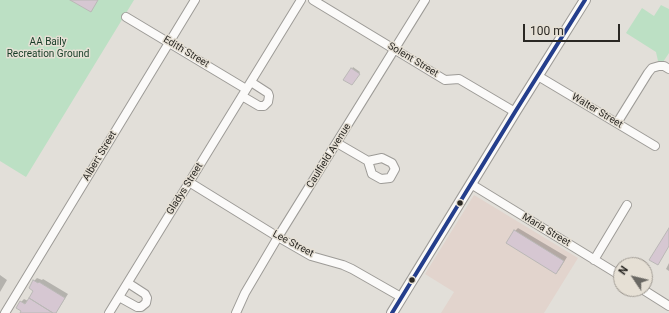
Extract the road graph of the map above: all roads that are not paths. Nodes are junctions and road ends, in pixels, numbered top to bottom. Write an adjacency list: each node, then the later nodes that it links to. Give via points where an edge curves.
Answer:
1 (195, 0): 7 (street, Albert Street)
2 (301, 0): 11 (street, Gladys Street)
3 (313, 0): 8 (street, Solent Street)
4 (424, 0): 8 (street, Caulfield Avenue)
5 (585, 0): 10 (street)
6 (126, 16): 7 (street, Edith Street)
7 (169, 42): 11 (street, Edith Street); 28 (street, Albert Street)
8 (395, 49): 12 (street, Solent Street, via 445,80 459,79); 14 (street, Caulfield Avenue)
9 (669, 69): 13 (street, via 664,66 652,68)
10 (538, 76): 12 (street); 13 (street, Walter Street)
11 (246, 89): 17 (street, Gladys Street)
12 (515, 112): 18 (street)
13 (617, 123): 15 (street, Walter Street)
14 (336, 143): 16 (street); 20 (street, Caulfield Avenue)
15 (655, 146)
16 (368, 161)
17 (189, 182): 20 (street, Lee Street); 23 (street, Gladys Street)
18 (471, 184): 21 (street, Maria Street); 26 (street)
19 (627, 205): 21 (street)
20 (278, 237): 26 (street, Lee Street, via 311,256 352,269); 30 (street, Caulfield Avenue, via 244,293)
21 (594, 260): 22 (street, Maria Street)
22 (613, 271)
23 (128, 282): 25 (street, Gladys Street); 25 (street, via 145,294 146,302 137,307)
24 (653, 296): 27 (street)
25 (119, 297): 29 (street, Gladys Street)
26 (401, 297): 31 (street)
27 (669, 306)
28 (5, 313)
29 (109, 313)
30 (236, 313)
31 (392, 313)

